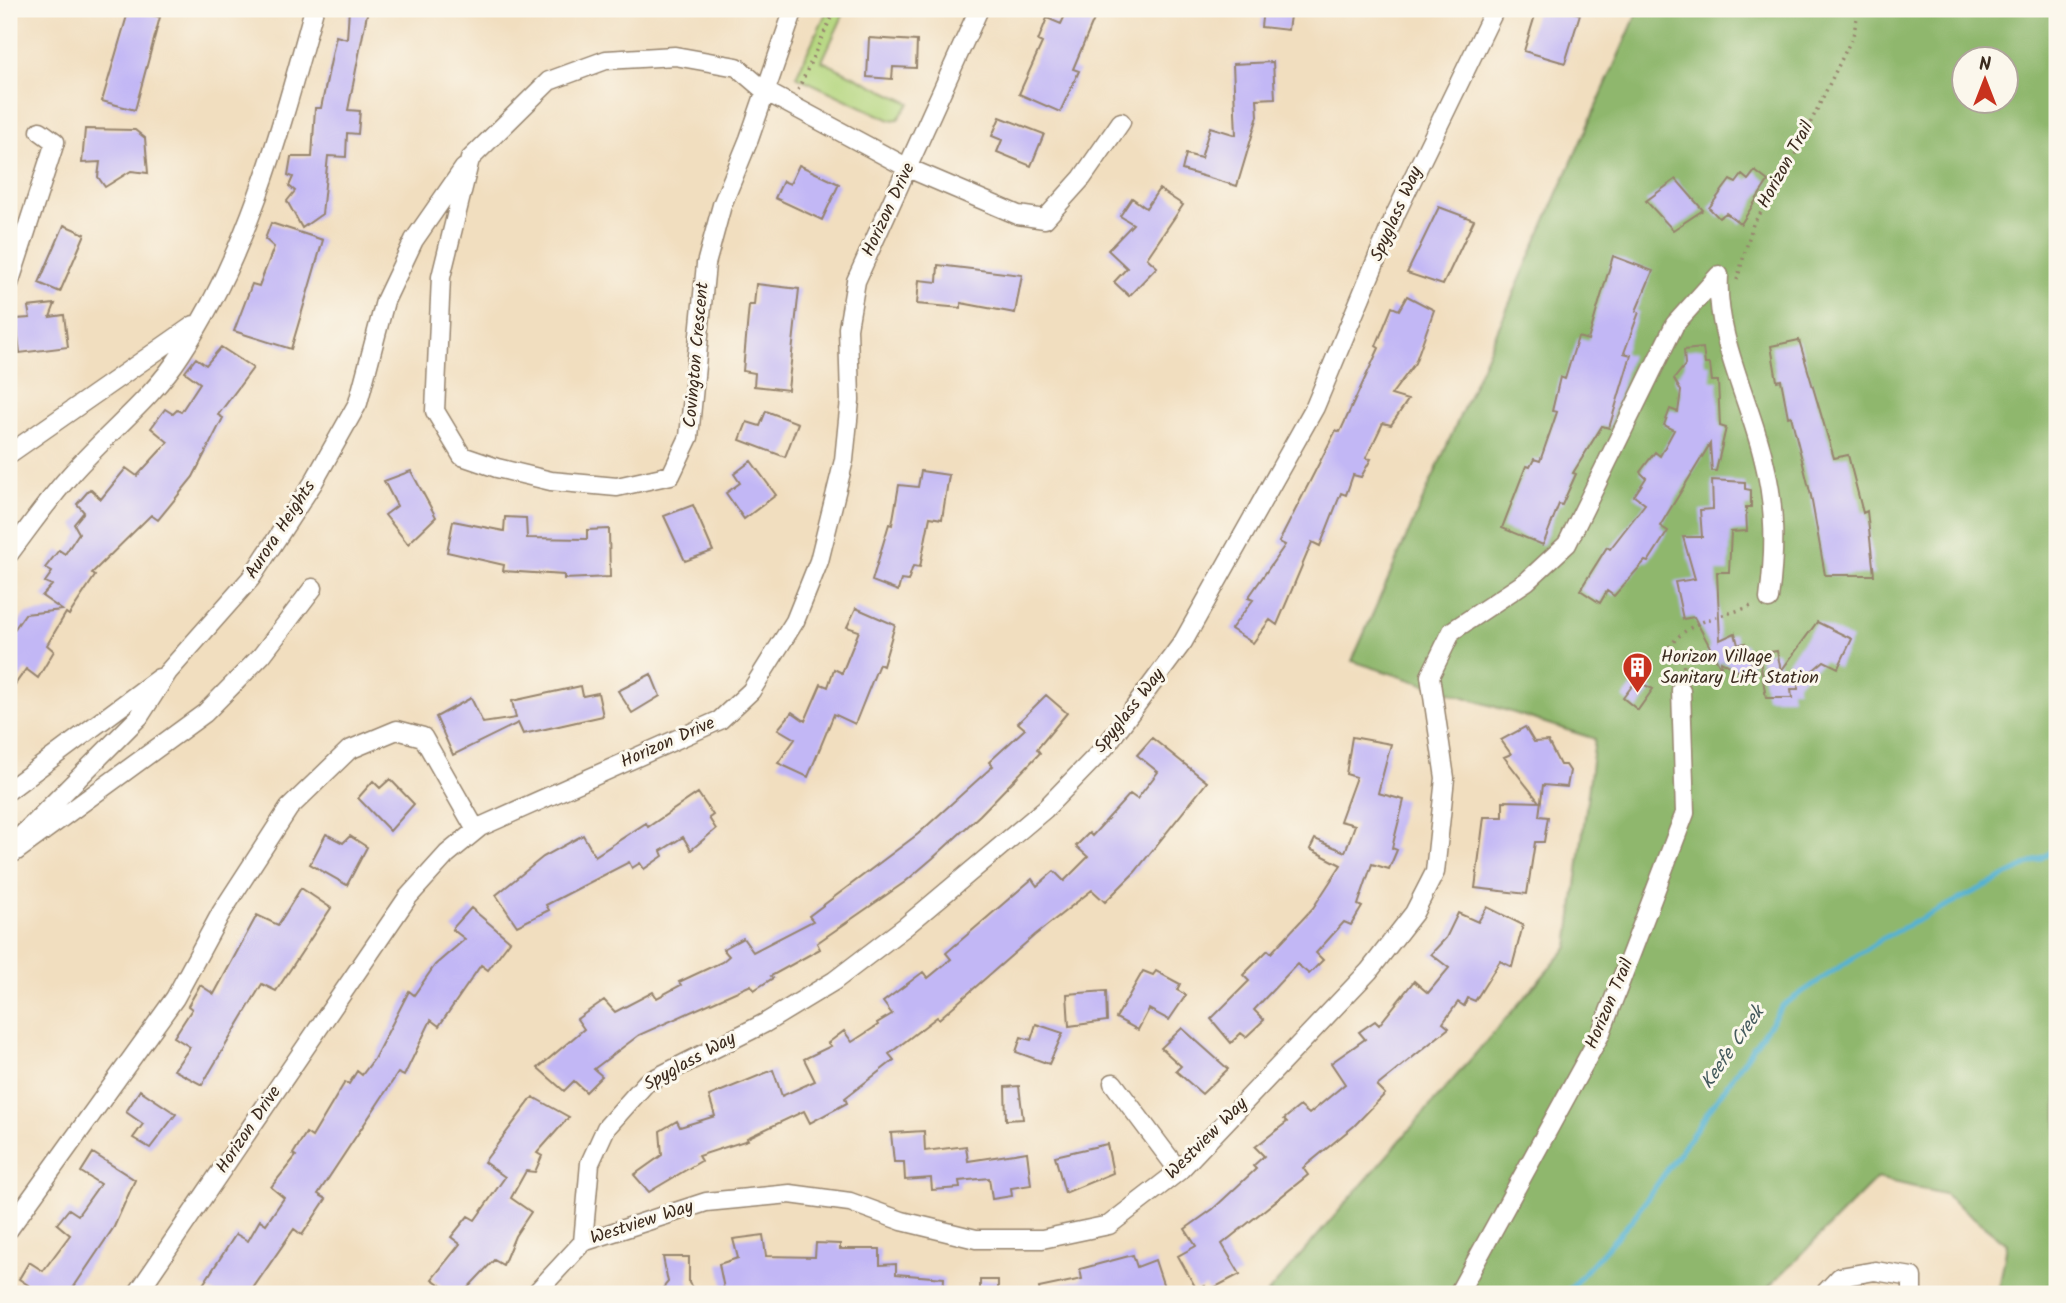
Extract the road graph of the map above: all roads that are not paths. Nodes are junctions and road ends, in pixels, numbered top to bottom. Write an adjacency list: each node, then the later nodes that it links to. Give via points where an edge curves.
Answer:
1 (314, 9): 11 (street, via 257,202 226,275)
2 (794, 9): 5 (street, Covington Crescent)
3 (979, 9): 9 (street, Horizon Drive)
4 (1494, 9): 25 (street, Spyglass Way, via 1396,213 1315,407 1183,642 1096,755 1045,808 916,918 822,988 765,1023 646,1083 606,1128 590,1163)
5 (765, 91): 8 (street, via 737,67 675,56 606,60 549,81); 8 (street, Covington Crescent, via 722,205 706,264 689,438 670,475 657,478 617,487 551,481 497,468 462,456 435,411 441,277); 9 (street)
6 (1121, 122): 9 (street, via 1082,178 1045,219 1018,215)
7 (40, 131): 10 (street, via 55,142)
8 (470, 159): 16 (street, Aurora Heights, via 414,240 385,302 358,402 313,483 251,578)
9 (908, 168): 19 (street, Horizon Drive, via 856,281 848,328 850,400 844,460 819,561 794,621 751,691 720,720)
10 (9, 284)
11 (200, 321): 12 (street); 13 (street, via 181,355 67,479)
12 (9, 454)
13 (9, 554)
14 (313, 588): 21 (street, via 262,655 205,713)
15 (1769, 599): 23 (street, Westview Way, via 1775,545 1765,462 1717,304 1719,275 1675,324 1567,544 1527,581 1452,631 1430,677 1446,778 1435,872 1415,914 1369,971)
16 (168, 672): 18 (street); 20 (street, Aurora Heights, via 139,717)
17 (1681, 690): 28 (street, Horizon Trail, via 1685,813 1600,1035)
18 (9, 790)
19 (476, 830): 24 (street, via 423,737 397,730 349,750 289,808 221,914 169,1008); 26 (street, Horizon Drive, via 408,897)
20 (9, 848)
21 (9, 856)
22 (1113, 1083): 23 (street)
23 (1179, 1171): 25 (street, Westview Way, via 1109,1225 1042,1239 976,1239 850,1202 790,1194 706,1202)
24 (9, 1229)
25 (583, 1242): 27 (street, Westview Way)
26 (137, 1294)
27 (535, 1294)
28 (1458, 1294)
29 (1824, 1294): 30 (street, via 1840,1277 1875,1271 1912,1277)
30 (1912, 1294)

